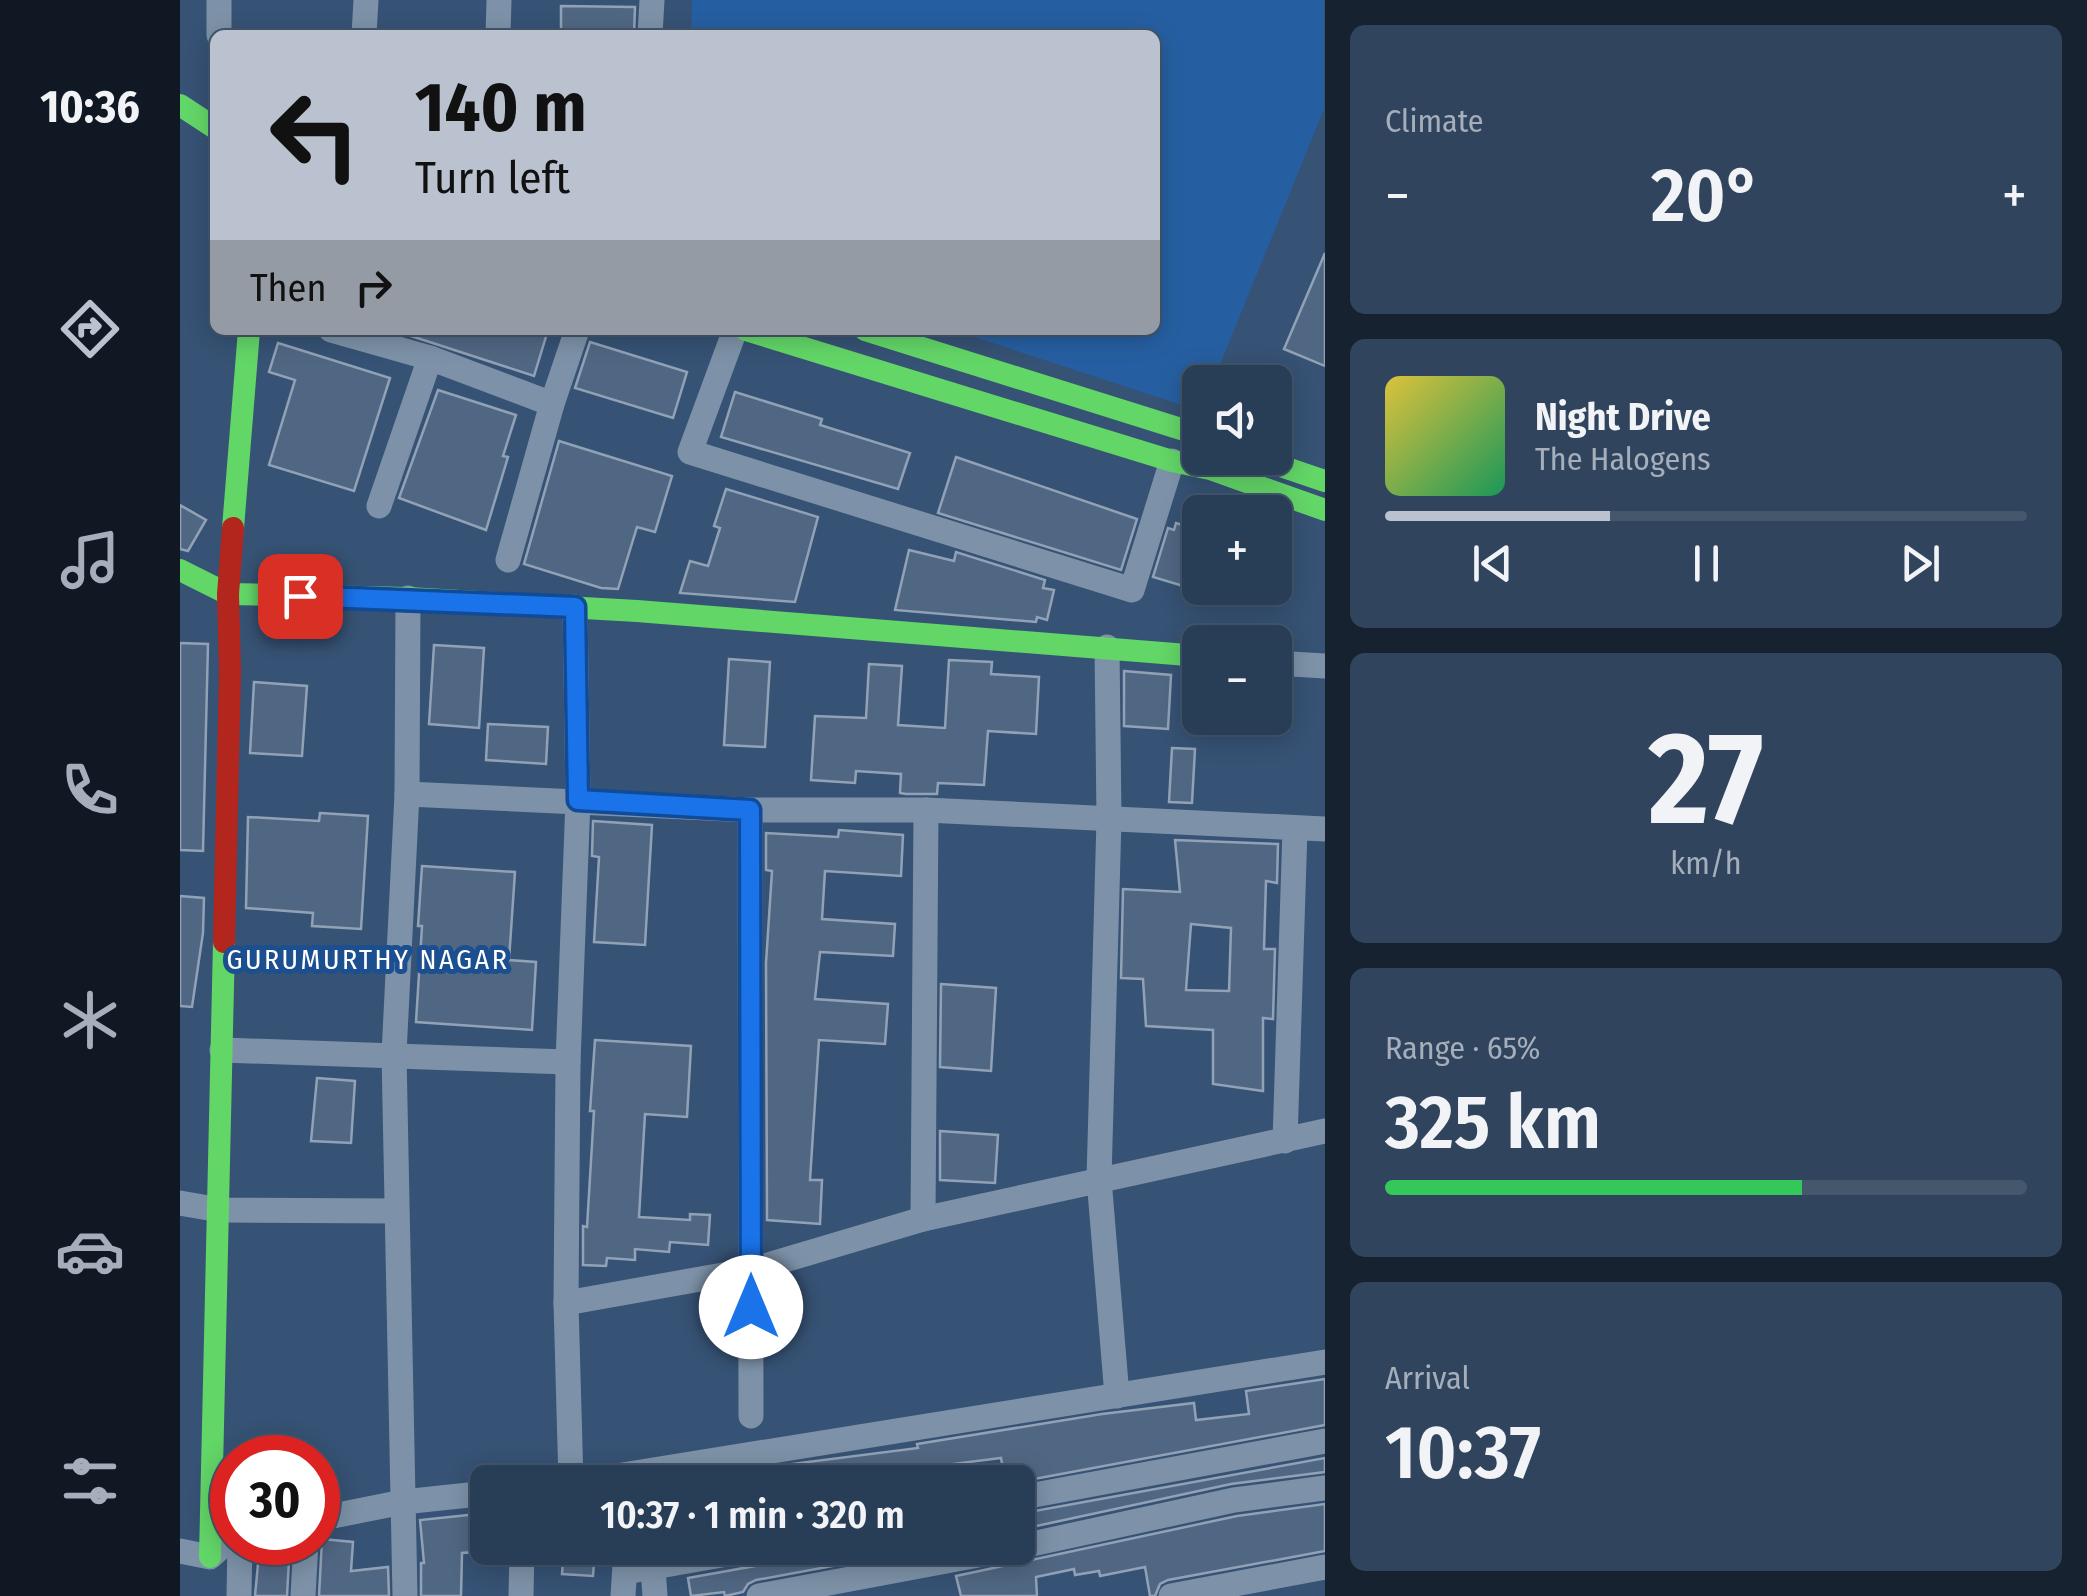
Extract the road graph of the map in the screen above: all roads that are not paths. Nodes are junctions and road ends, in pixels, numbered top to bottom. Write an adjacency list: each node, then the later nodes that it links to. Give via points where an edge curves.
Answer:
1 (220, 0): 5 (street)
2 (366, 0): 6 (street)
3 (498, 0): 7 (street)
4 (652, 0): 8 (street)
5 (219, 30)
6 (364, 30)
7 (498, 30)
8 (650, 30)
9 (180, 105): 10 (street)
10 (210, 125)
11 (249, 335): 27 (street)
12 (349, 335): 17 (street)
13 (575, 335): 18 (street)
14 (734, 335): 20 (street, via 690,452 1132,590)
15 (762, 335): 20 (street)
16 (881, 335): 19 (street)
17 (430, 358): 18 (street); 23 (street)
18 (552, 404): 25 (street)
19 (1182, 429)
20 (1172, 461): 24 (street)
21 (1292, 470): 22 (street)
22 (1324, 481)
23 (379, 506)
24 (1324, 510)
25 (508, 560)
26 (180, 570): 27 (street)
27 (228, 594): 28 (street); 41 (street)
28 (408, 598): 29 (street); 34 (street)
29 (575, 607): 30 (street); 35 (street)
30 (1107, 647): 31 (street); 38 (street)
31 (1182, 654)
32 (1292, 664): 33 (street)
33 (1324, 666)
34 (407, 794): 35 (street); 42 (street)
35 (578, 800): 36 (street); 43 (street)
36 (750, 810): 37 (street); 51 (street)
37 (926, 810): 38 (street); 50 (street)
38 (1109, 819): 39 (street); 46 (street)
39 (1295, 829): 40 (street); 45 (street)
40 (1324, 829)
41 (222, 1050): 42 (street); 48 (street)
42 (394, 1054): 43 (street); 49 (street)
43 (568, 1062): 52 (street)
44 (1324, 1130): 45 (street)
45 (1285, 1140): 46 (street)
46 (1099, 1180): 50 (street); 54 (street)
47 (180, 1203): 48 (street)
48 (220, 1210): 49 (street); 56 (street)
49 (395, 1211): 63 (street)
50 (923, 1219): 51 (street)
51 (751, 1270): 52 (street); 55 (street)
52 (566, 1303): 58 (street)
53 (1324, 1362): 54 (street)
54 (1117, 1396): 59 (street)
55 (752, 1416)
56 (214, 1435)
57 (1324, 1441): 62 (street)
58 (574, 1465)
59 (705, 1465)
60 (1324, 1488): 65 (street, via 1234,1500)
61 (470, 1495): 63 (street)
62 (1035, 1495)
63 (403, 1502): 64 (street); 78 (street)
64 (340, 1515)
65 (1035, 1543)
66 (180, 1551): 67 (street)
67 (210, 1557)
68 (240, 1565): 76 (street)
69 (305, 1565): 77 (street)
70 (522, 1565): 79 (street)
71 (668, 1565): 74 (street)
72 (922, 1565): 81 (street)
73 (1324, 1567): 82 (street)
74 (652, 1568): 75 (street); 80 (street)
75 (625, 1572)
76 (239, 1596)
77 (303, 1596)
78 (405, 1596)
79 (521, 1596)
80 (655, 1596)
81 (759, 1596)
82 (1171, 1596)

